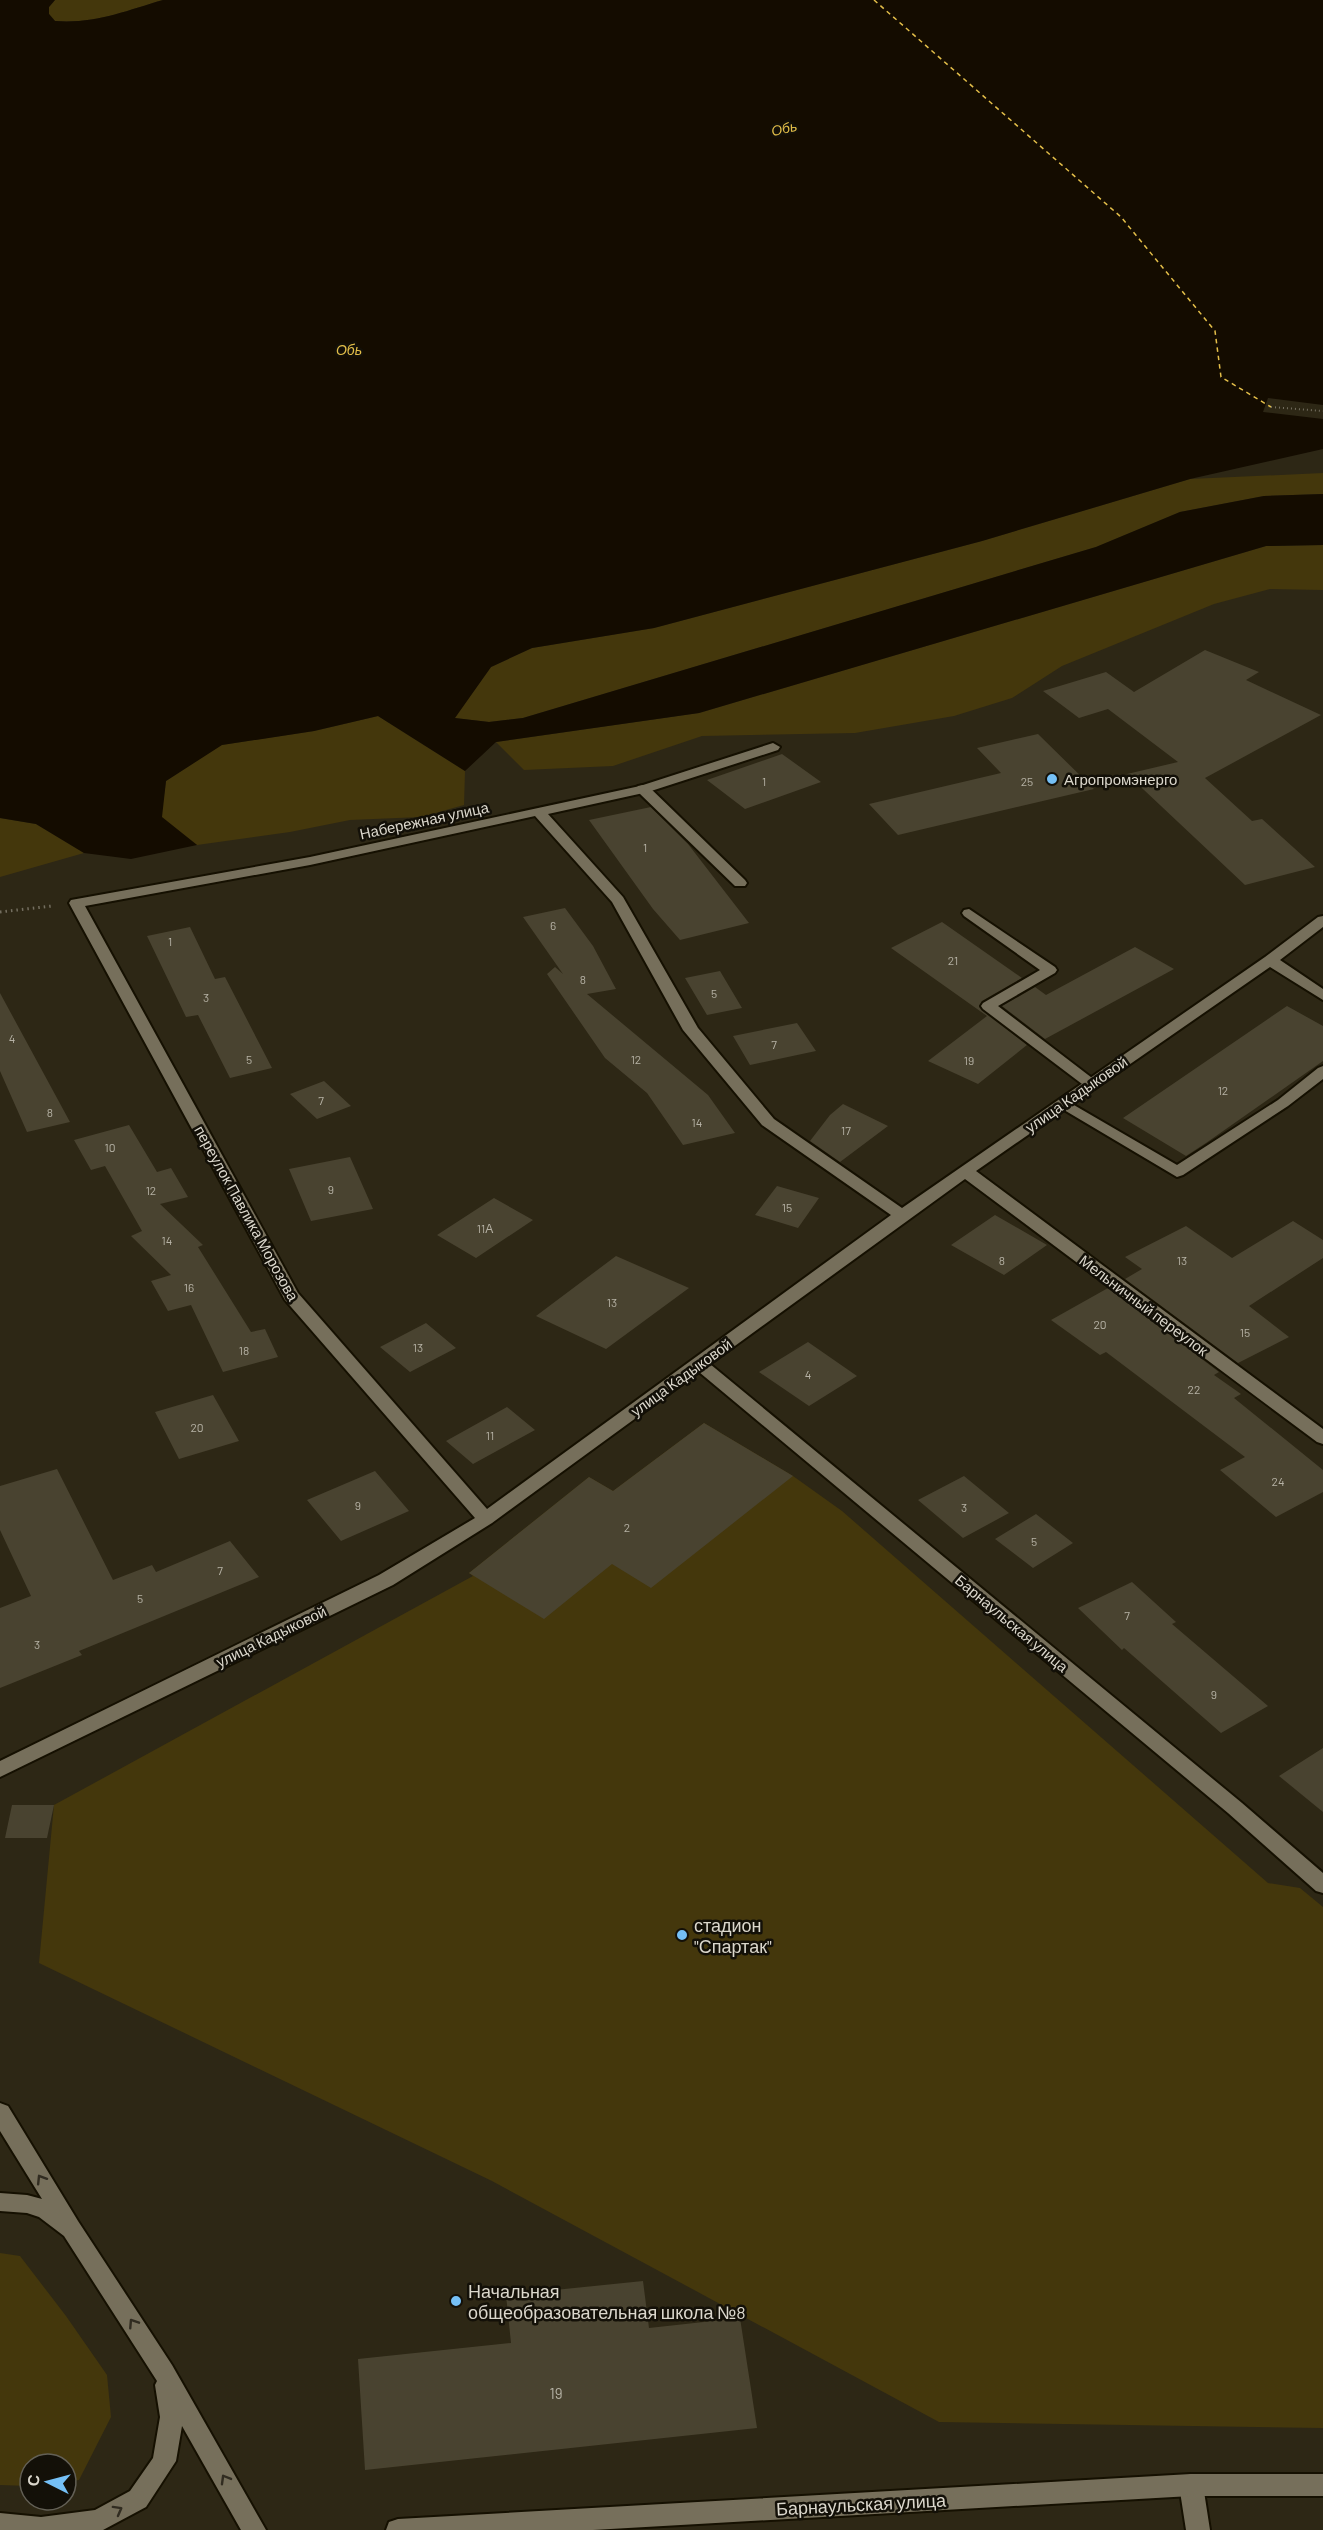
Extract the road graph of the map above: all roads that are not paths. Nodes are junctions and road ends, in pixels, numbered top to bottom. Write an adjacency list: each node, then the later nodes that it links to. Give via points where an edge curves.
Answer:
1 (773, 747): 2 (street, Набережная улица)
2 (643, 789): 3 (street, Набережная улица); 4 (street)
3 (539, 812): 5 (street, Набережная улица, via 309,861); 14 (street, via 618,900 691,1030 768,1122)
4 (740, 883)
5 (76, 903): 17 (street, переулок Павлика Морозова, via 291,1296)
6 (969, 913): 11 (street, via 1050,970 988,1006)
7 (1323, 920): 8 (street, улица Кадыковой)
8 (1270, 960): 9 (street); 11 (street, улица Кадыковой)
9 (1323, 996)
10 (1323, 1071): 12 (street, via 1177,1172)
11 (1091, 1084): 12 (street, улица Кадыковой)
12 (1062, 1104): 13 (street, улица Кадыковой)
13 (965, 1171): 14 (street, улица Кадыковой); 16 (street, Мельничный переулок)
14 (902, 1215): 15 (street, улица Кадыковой)
15 (700, 1364): 17 (street, улица Кадыковой); 19 (street, Барнаульская улица)
16 (1323, 1438)
17 (486, 1520): 18 (street, улица Кадыковой, via 386,1580)
18 (0, 1770)
19 (1323, 1885)
20 (0, 2112): 22 (street, one-way to 20)
21 (0, 2202): 22 (street, via 46,2210)
22 (72, 2229): 23 (street, one-way to 22)
23 (164, 2372): 27 (street, one-way to 23, via 98,2521 138,2499 164,2460 172,2417); 29 (street, one-way to 23)
24 (1191, 2485): 25 (street, Барнаульская улица); 30 (street, Барнаульская улица); 31 (street)
25 (1323, 2485)
26 (0, 2524): 27 (street)
27 (41, 2528): 28 (street)
28 (74, 2530)
29 (254, 2530)
30 (398, 2530)
31 (1198, 2530)

